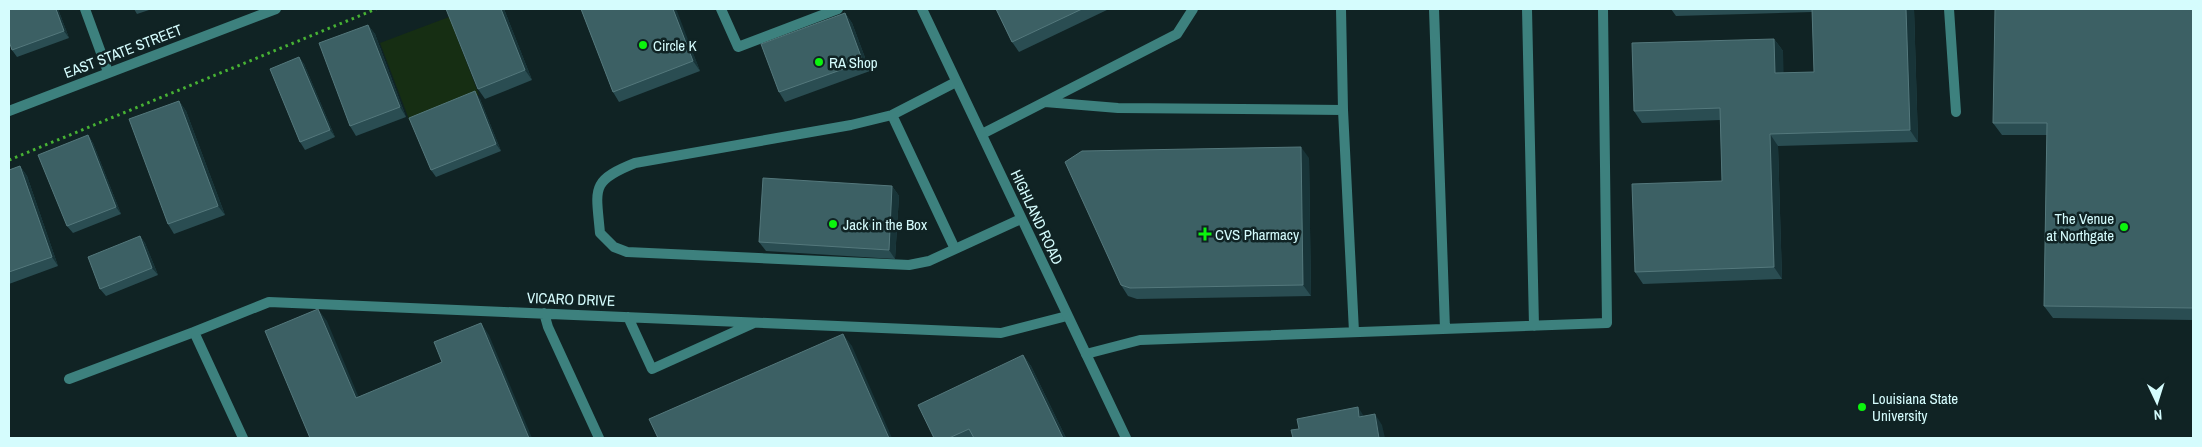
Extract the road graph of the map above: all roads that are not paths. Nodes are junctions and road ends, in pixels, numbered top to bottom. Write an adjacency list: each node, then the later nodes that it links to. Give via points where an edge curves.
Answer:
1 (86, 9): 12 (street)
2 (276, 9): 12 (street, EAST STATE STREET)
3 (721, 9): 4 (street, via 738,47)
4 (838, 9)
5 (922, 9): 13 (street, HIGHLAND ROAD)
6 (1193, 9): 14 (street, via 1177,34)
7 (1341, 9): 15 (street)
8 (1434, 9): 27 (street)
9 (1528, 9): 26 (street)
10 (1603, 9): 26 (street, via 1607,323)
11 (1949, 9): 17 (street)
12 (108, 72): 16 (street, EAST STATE STREET)
13 (956, 82): 18 (street); 19 (street, HIGHLAND ROAD)
14 (1046, 102): 15 (street, via 1118,108); 19 (street)
15 (1343, 110): 29 (street)
16 (9, 111)
17 (1956, 112)
18 (892, 115): 21 (street); 21 (street, via 635,163 613,172 601,183 597,198 600,233 614,246 627,252 908,265 929,261)
19 (982, 134): 20 (street, HIGHLAND ROAD)
20 (1021, 219): 21 (street); 23 (street, HIGHLAND ROAD)
21 (955, 249)
22 (544, 313): 24 (street, VICARO DRIVE); 28 (street, VICARO DRIVE, via 268,302); 33 (street)
23 (1067, 316): 25 (street, VICARO DRIVE, via 1001,333); 30 (street, HIGHLAND ROAD)
24 (628, 317): 25 (street, VICARO DRIVE); 25 (street, via 652,369)
25 (757, 322)
26 (1534, 326): 27 (street)
27 (1445, 329): 29 (street)
28 (194, 332): 31 (street, VICARO DRIVE); 32 (street)
29 (1354, 332): 30 (street, via 1140,340)
30 (1086, 354): 34 (street, HIGHLAND ROAD)
31 (69, 379)
32 (243, 438)
33 (599, 438)
34 (1126, 438)

